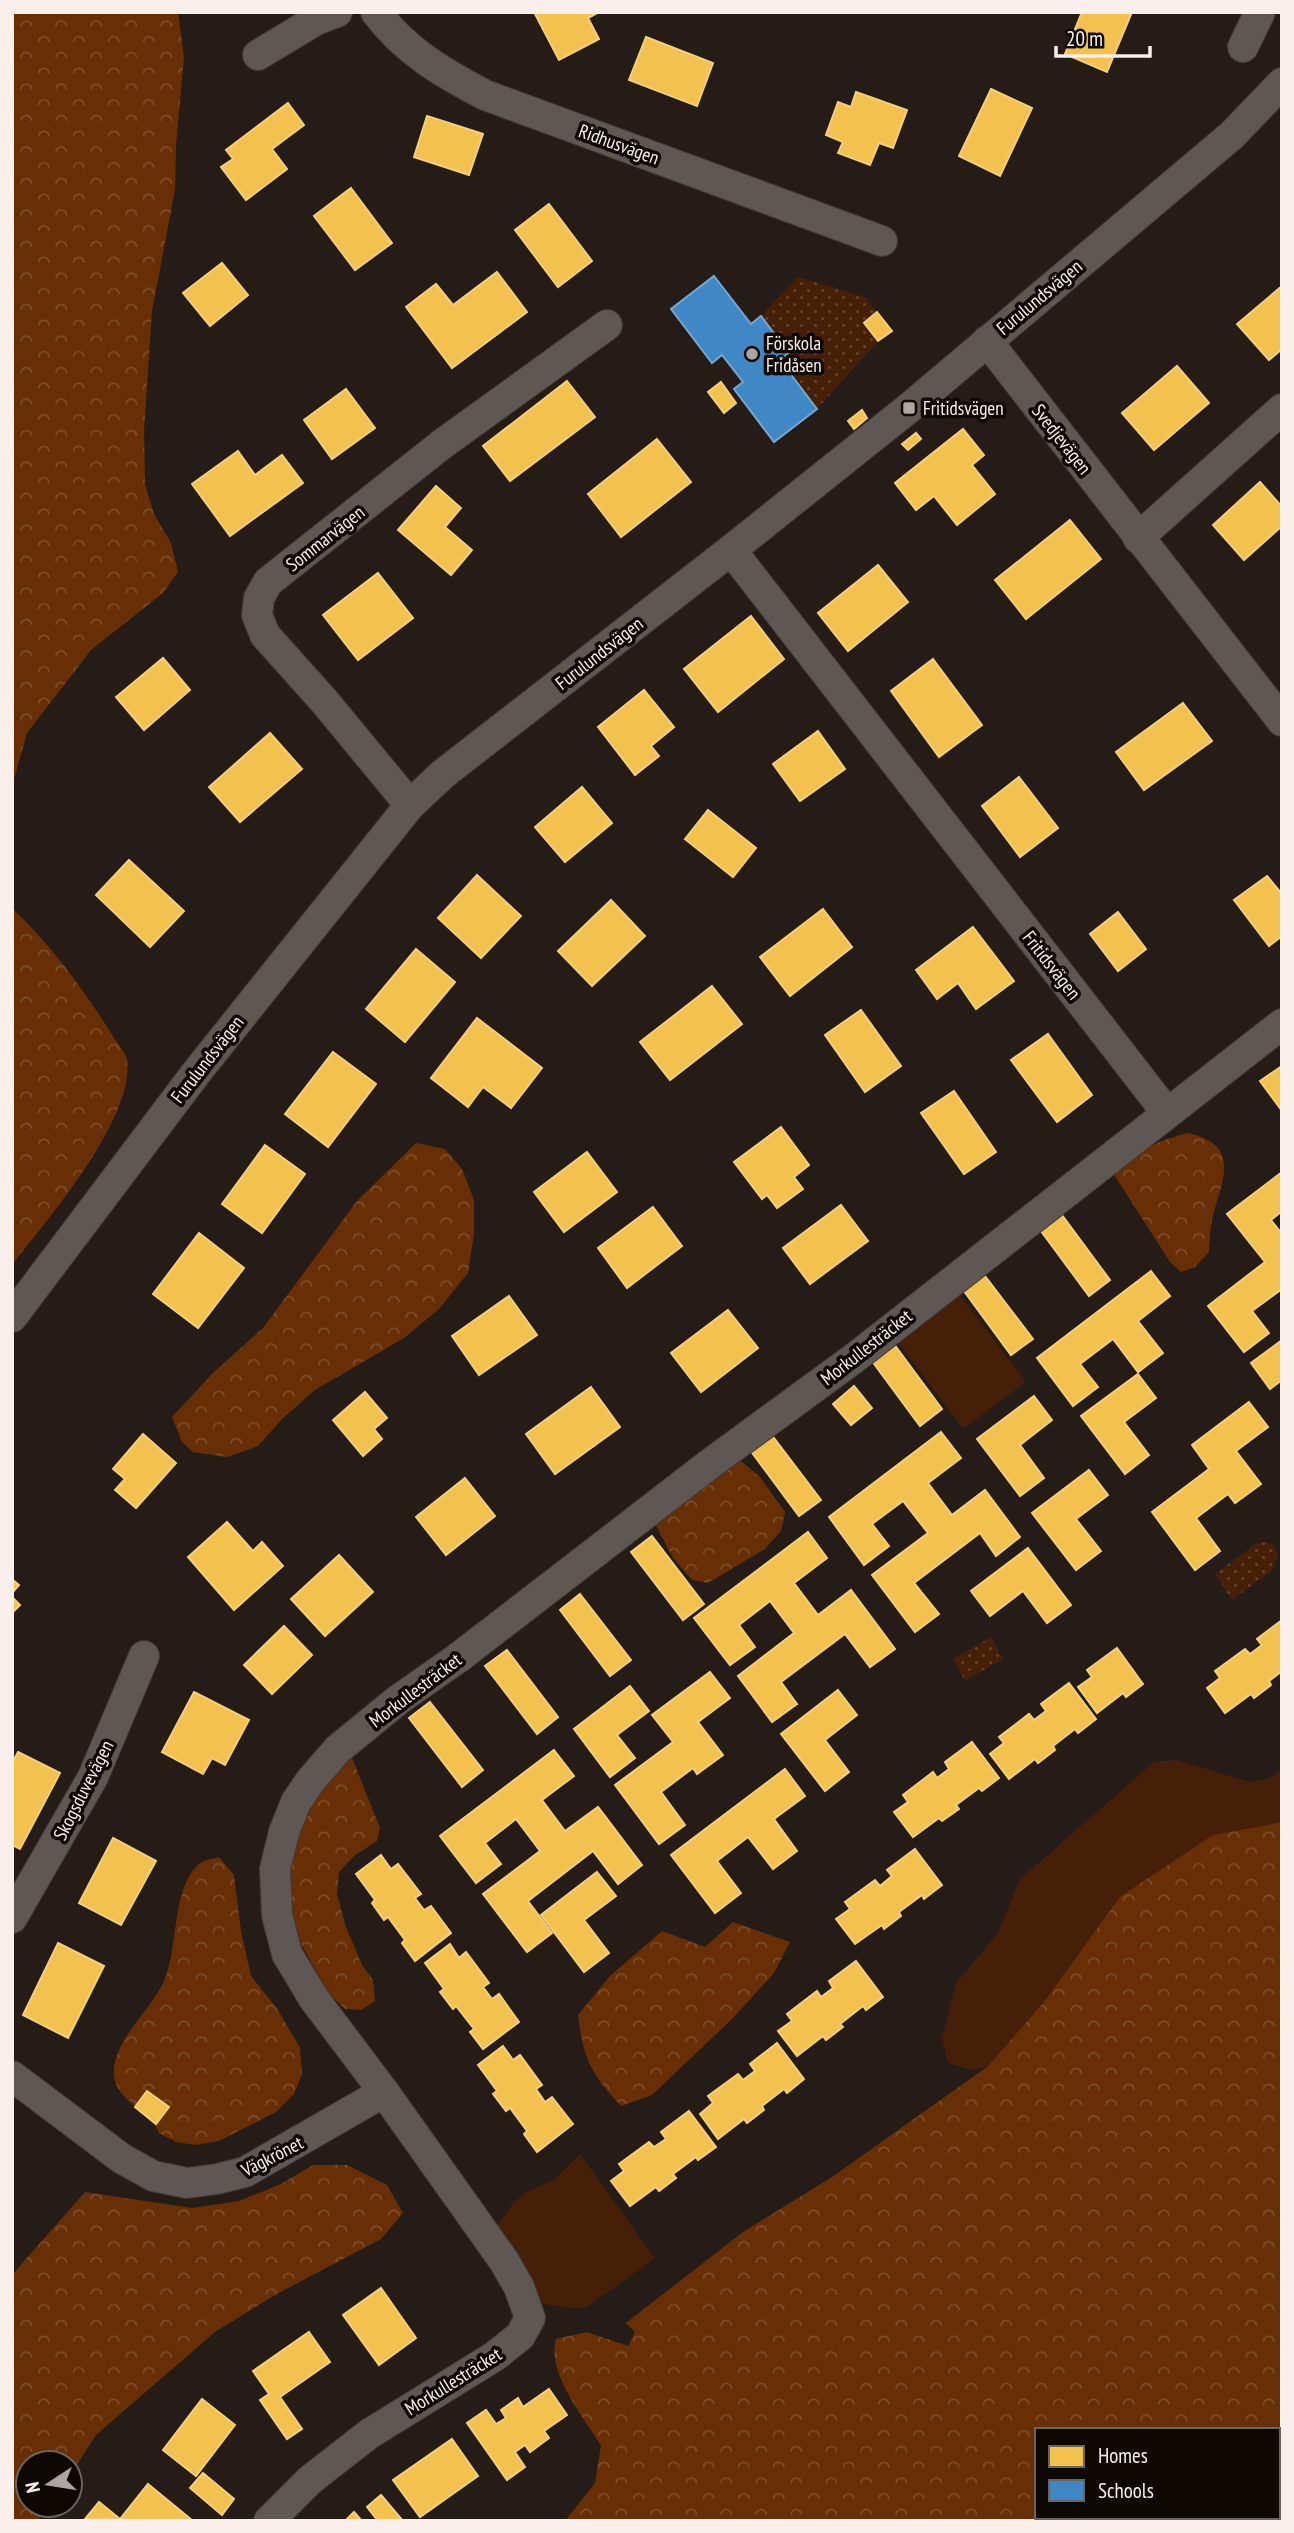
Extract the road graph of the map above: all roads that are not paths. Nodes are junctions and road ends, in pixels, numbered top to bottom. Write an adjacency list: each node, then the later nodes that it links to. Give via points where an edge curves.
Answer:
1 (337, 12): 5 (street)
2 (376, 12): 7 (street, Ridhusvägen, via 412,52 485,95)
3 (1260, 12): 4 (street)
4 (1243, 47)
5 (258, 55)
6 (1282, 83): 9 (street, Furulundsvägen, via 1232,135)
7 (882, 241)
8 (607, 325): 14 (street, Sommarvägen, via 441,445 268,582 260,598 257,615 265,635)
9 (987, 341): 11 (street, Svedjevägen); 12 (street, Furulundsvägen)
10 (1282, 409): 11 (street)
11 (1138, 538): 13 (street, Svedjevägen)
12 (732, 550): 14 (street, Furulundsvägen, via 443,774); 16 (street, Fritidsvägen)
13 (1282, 721)
14 (410, 805): 17 (street, Furulundsvägen, via 204,1063)
15 (1282, 1024): 16 (street, Morkullesträcket)
16 (1167, 1113): 21 (street, Morkullesträcket, via 853,1359 398,1700 338,1749 311,1780 284,1832 275,1869 277,1915 287,1954 314,1999)
17 (12, 1317)
18 (144, 1656): 19 (street, Skogsduvevägen, via 93,1777)
19 (12, 1919)
20 (12, 2076): 21 (street, Vägkrönet, via 121,2158 153,2176 187,2183 245,2172)
21 (384, 2092): 22 (street, Morkullesträcket, via 504,2261 530,2318 520,2336 495,2356 369,2434 310,2480)
22 (269, 2521)

